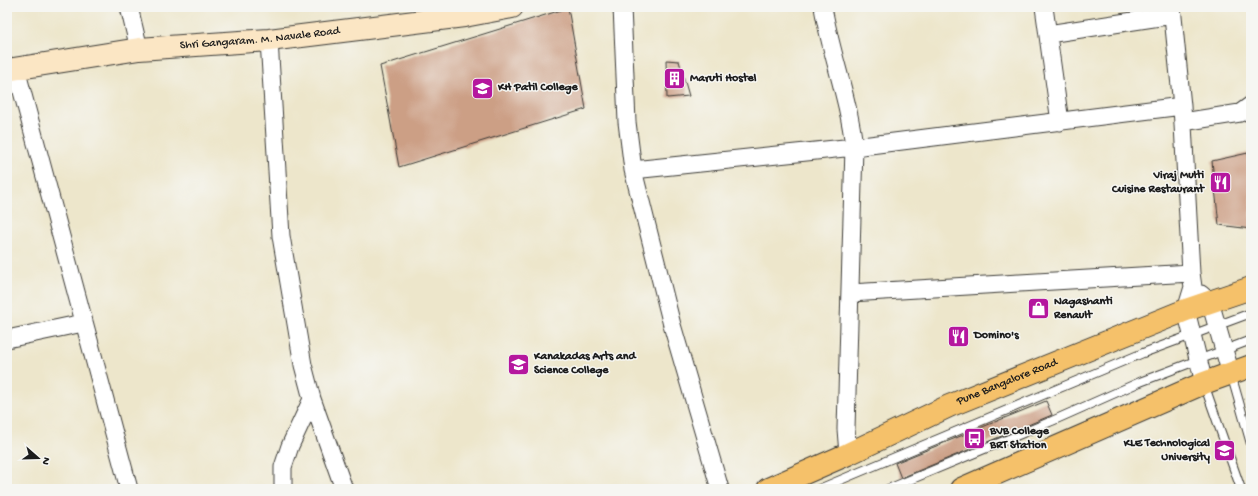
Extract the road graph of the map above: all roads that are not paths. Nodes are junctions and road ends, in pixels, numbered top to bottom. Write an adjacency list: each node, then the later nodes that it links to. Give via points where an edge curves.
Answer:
1 (129, 7): 10 (street)
2 (512, 7): 7 (main road, Shri Gangaram. M. Navale Road, via 464,16)
3 (622, 7): 16 (street, via 627,122)
4 (823, 7): 15 (street, via 834,60 850,116)
5 (1044, 7): 8 (street)
6 (1173, 11): 8 (street); 13 (street)
7 (438, 13): 9 (main road, Shri Gangaram. M. Navale Road)
8 (1048, 34): 14 (street)
9 (269, 40): 10 (main road, Shri Gangaram. M. Navale Road); 33 (street, via 281,236)
10 (138, 49): 11 (main road, Shri Gangaram. M. Navale Road)
11 (11, 69): 23 (street)
12 (1251, 105): 13 (street, via 1240,113)
13 (1183, 114): 14 (street); 17 (street)
14 (1060, 122): 15 (street)
15 (854, 148): 16 (street); 19 (street)
16 (633, 170): 40 (street, via 672,325)
17 (1192, 280): 19 (street); 20 (street); 21 (street)
18 (1251, 288): 20 (main road, Pune Bangalore Road)
19 (850, 293): 35 (street, via 846,429)
20 (1210, 302): 21 (main road, Pune Bangalore Road); 24 (street)
21 (1186, 310): 25 (street); 35 (main road, Pune Bangalore Road, via 948,406)
22 (1251, 313): 24 (lane)
23 (83, 323): 26 (street); 37 (street)
24 (1217, 326): 25 (lane); 28 (street)
25 (1192, 335): 29 (street); 42 (lane)
26 (7, 339)
27 (1251, 340): 28 (lane)
28 (1224, 351): 29 (lane); 31 (street)
29 (1198, 360): 32 (street); 43 (lane)
30 (1251, 366): 31 (main road)
31 (1231, 374): 32 (main road); 34 (lane)
32 (1204, 383): 36 (main road); 45 (lane)
33 (312, 399): 38 (street, via 283,467); 39 (street)
34 (1251, 444)
35 (848, 454): 41 (main road, Pune Bangalore Road)
36 (984, 484): 44 (main road)
37 (129, 489)
38 (282, 489)
39 (344, 489)
40 (720, 489)
41 (768, 489)
42 (819, 489)
43 (888, 489)
44 (961, 489)
45 (1241, 489)

